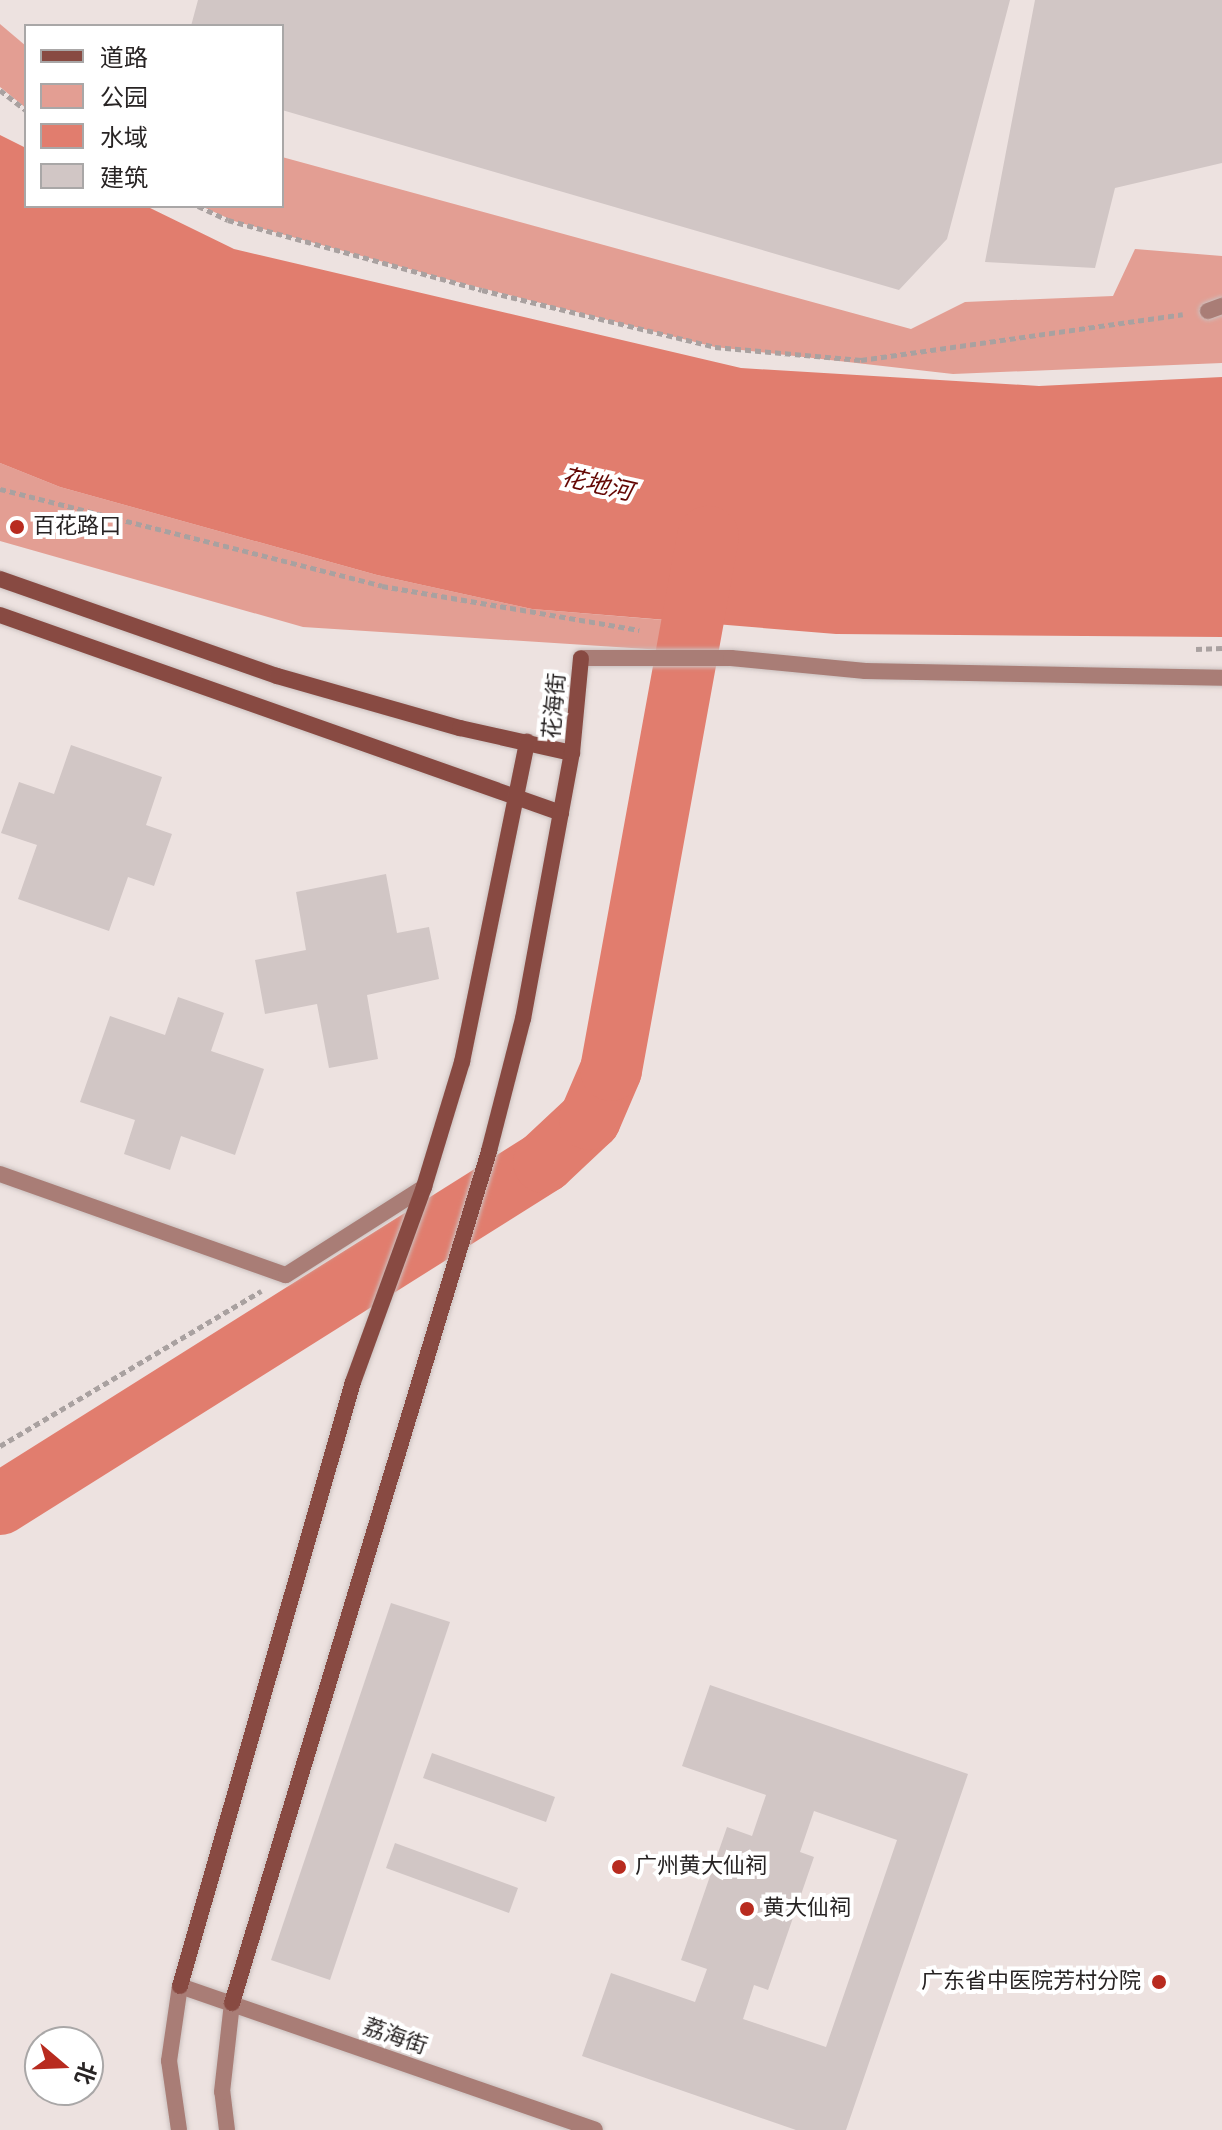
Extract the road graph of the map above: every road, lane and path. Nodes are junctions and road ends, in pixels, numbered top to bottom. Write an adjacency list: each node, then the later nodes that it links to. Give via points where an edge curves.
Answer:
1 (0, 90): 2 (path)
2 (24, 108)
3 (202, 208): 4 (path, via 228,220 482,290 715,347 861,360)
4 (1215, 308)
5 (0, 489): 8 (path, via 382,586)
6 (0, 579): 10 (street, 花海街, via 277,676)
7 (0, 615): 12 (street)
8 (646, 631)
9 (1222, 678): 11 (street, 花海街, via 865,671 737,659 581,658)
10 (527, 742): 11 (street, 花海街); 12 (street)
11 (572, 753): 13 (street)
12 (518, 798): 13 (street); 15 (street, via 462,1062)
13 (561, 813): 19 (street, via 523,1019 489,1151)
14 (0, 1174): 16 (street)
15 (424, 1187): 16 (street); 18 (street, via 353,1382)
16 (286, 1275): 17 (path)
17 (0, 1446)
18 (180, 1986): 19 (street, 荔海街); 20 (street, via 169,2061)
19 (232, 2003): 21 (street, via 222,2092); 22 (street, 荔海街)
20 (179, 2130)
21 (227, 2130)
22 (595, 2130)

